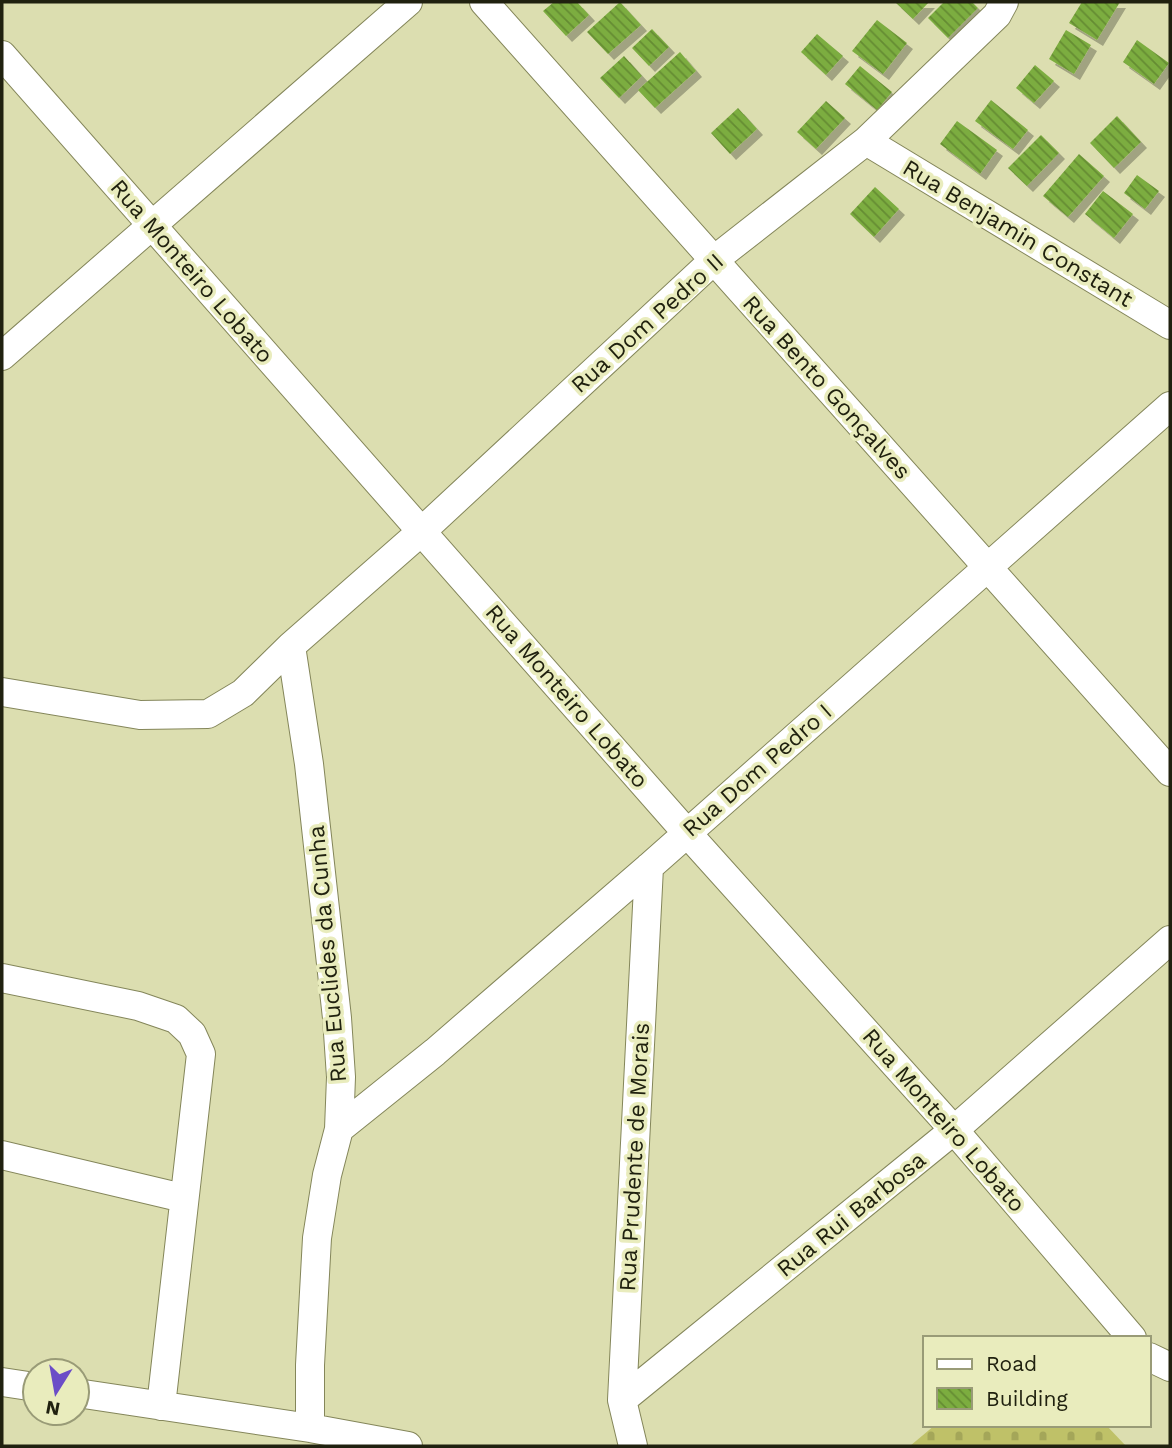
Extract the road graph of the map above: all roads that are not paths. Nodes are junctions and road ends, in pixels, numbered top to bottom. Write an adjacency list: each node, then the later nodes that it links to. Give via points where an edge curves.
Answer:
1 (408, 2): 6 (street)
2 (484, 2): 7 (street, Rua Bento Gonçalves)
3 (1004, 2): 5 (street, Rua Dom Pedro II, via 997,15)
4 (2, 55): 6 (street, Rua Monteiro Lobato)
5 (866, 141): 7 (street, Rua Dom Pedro II); 8 (street, Rua Benjamin Constant)
6 (151, 224): 9 (street); 11 (street, Rua Monteiro Lobato)
7 (715, 260): 11 (street, Rua Dom Pedro II); 12 (street, Rua Bento Gonçalves)
8 (1170, 325)
9 (2, 356)
10 (1170, 406): 12 (street, Rua Dom Pedro I)
11 (422, 531): 13 (street, Rua Dom Pedro II); 16 (street, Rua Monteiro Lobato)
12 (988, 567): 15 (street, Rua Bento Gonçalves); 16 (street, Rua Dom Pedro I)
13 (291, 646): 14 (street, Rua Dom Pedro II, via 243,692 208,714 140,715); 20 (street, Rua Euclides da Cunha, via 337,1018)
14 (2, 692)
15 (1170, 772)
16 (687, 833): 17 (street, Rua Dom Pedro I); 21 (street, Rua Monteiro Lobato)
17 (649, 867): 20 (street, Rua Dom Pedro I); 30 (street, Rua Prudente de Morais)
18 (1170, 940): 21 (street, Rua Rui Barbosa)
19 (2, 978): 23 (street, via 138,1006 176,1019 192,1034 201,1054)
20 (339, 1129): 32 (street, Rua Euclides da Cunha, via 317,1238)
21 (954, 1130): 24 (street, Rua Monteiro Lobato); 30 (street, Rua Rui Barbosa)
22 (2, 1155): 23 (street)
23 (183, 1198): 31 (street)
24 (1130, 1336)
25 (1151, 1358): 26 (street)
26 (1170, 1367)
27 (2, 1382): 28 (street)
28 (21, 1385)
29 (91, 1396): 31 (street)
30 (622, 1400): 34 (street, Rua Prudente de Morais)
31 (161, 1406): 32 (street)
32 (310, 1429): 33 (street)
33 (400, 1445)
34 (633, 1446)

